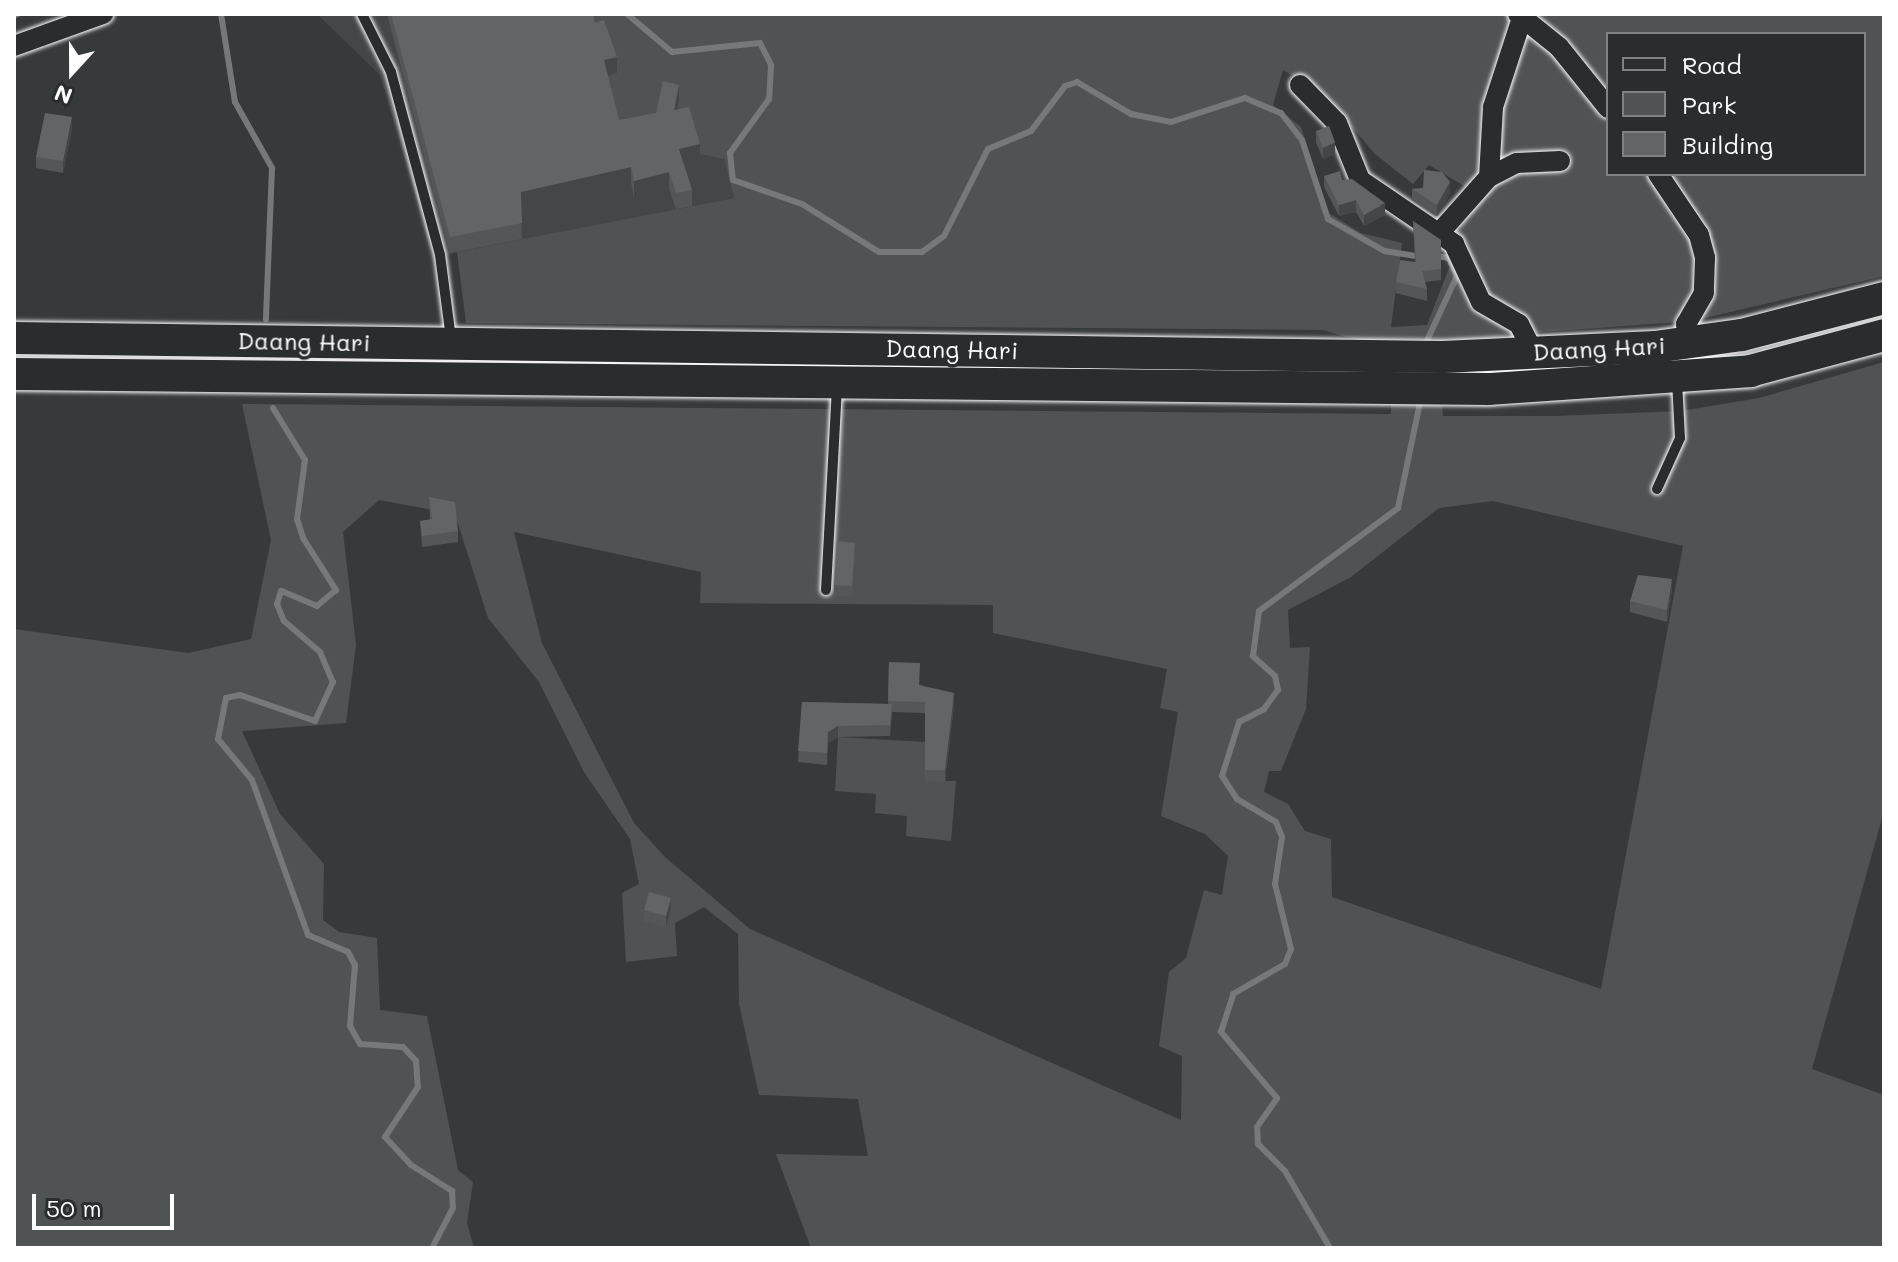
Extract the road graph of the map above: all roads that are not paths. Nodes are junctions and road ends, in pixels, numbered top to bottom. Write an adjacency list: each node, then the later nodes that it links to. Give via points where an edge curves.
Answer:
1 (103, 14): 4 (street)
2 (362, 14): 14 (lane, via 391,72 440,255)
3 (1520, 16): 6 (street, via 1559,47); 9 (street, via 1493,107)
4 (14, 46)
5 (1300, 85): 10 (street, via 1337,123 1360,180)
6 (1606, 106)
7 (1560, 161): 9 (street, via 1517,163)
8 (1659, 176): 15 (street, via 1699,235 1705,258 1704,293 1686,324)
9 (1489, 177): 10 (street)
10 (1441, 231): 17 (street, via 1465,257 1481,302 1519,324)
11 (1884, 298): 15 (main road, Daang Hari)
12 (1884, 335): 21 (main road, Daang Hari, via 1750,371)
13 (14, 338): 14 (main road, Daang Hari)
14 (452, 343): 16 (main road, Daang Hari)
15 (1689, 343): 17 (main road, Daang Hari)
16 (806, 347): 18 (main road, Daang Hari); 22 (main road)
17 (1533, 352): 19 (main road, Daang Hari)
18 (1404, 371): 19 (main road, Daang Hari); 22 (main road, Daang Hari)
19 (1442, 371): 21 (main road, Daang Hari)
20 (14, 374): 22 (main road, Daang Hari)
21 (1677, 381): 23 (lane, via 1680,438)
22 (822, 382): 24 (lane)
23 (1657, 489)
24 (826, 590)

